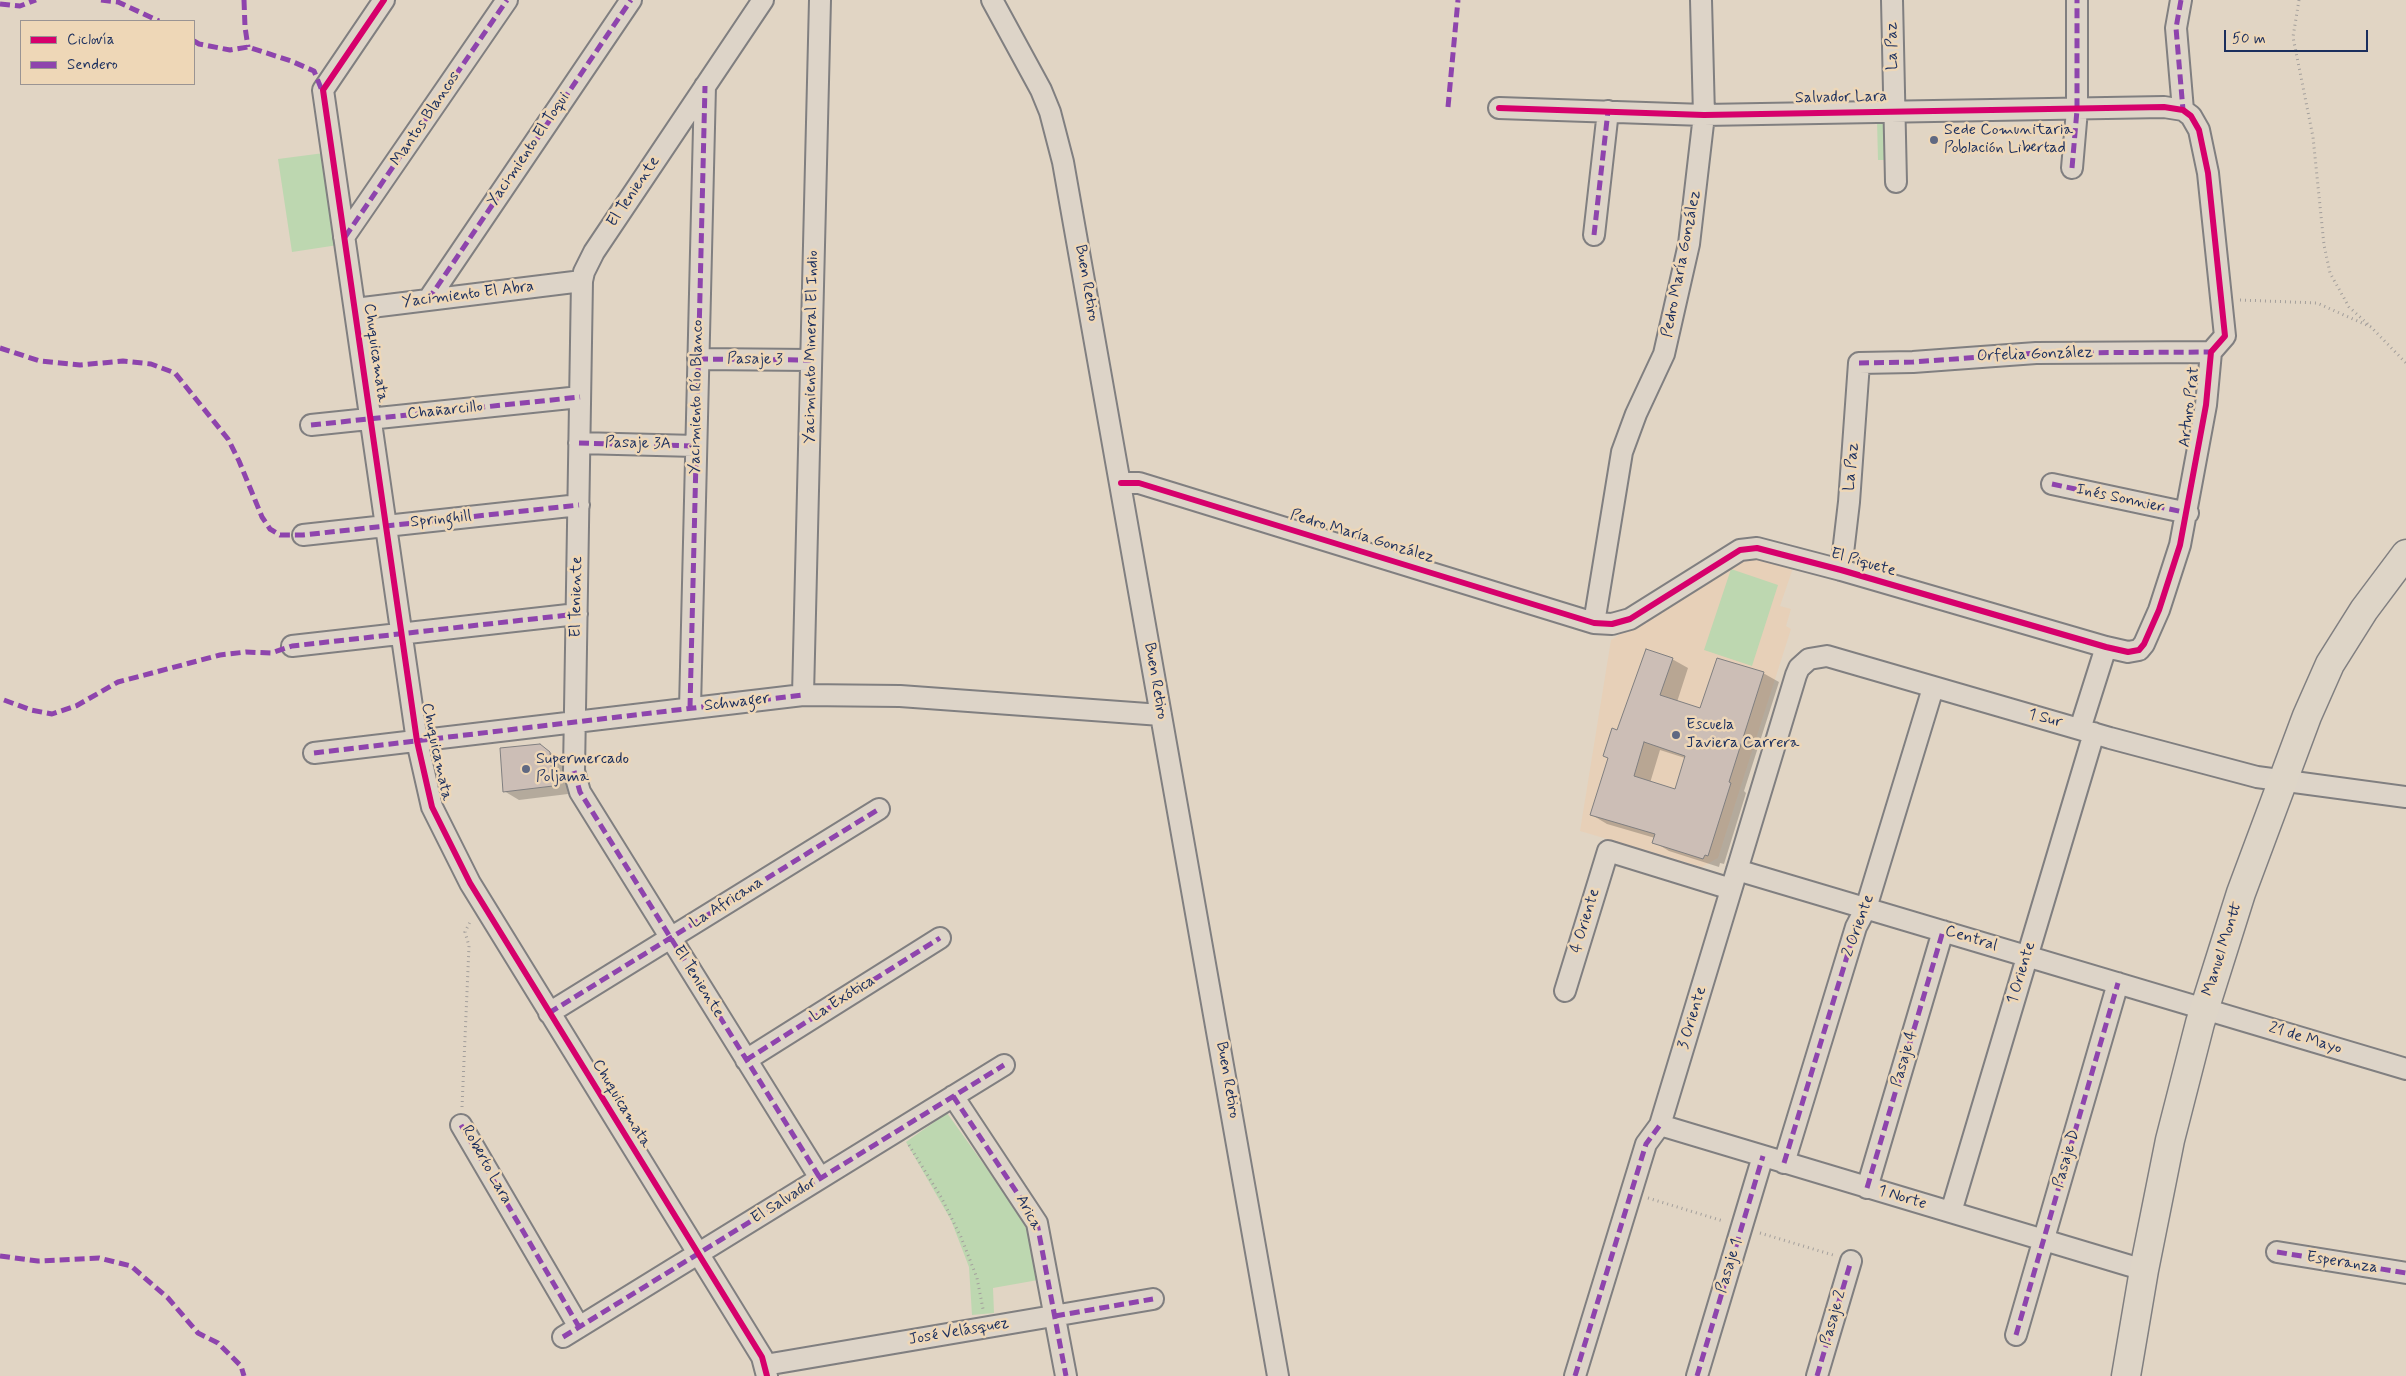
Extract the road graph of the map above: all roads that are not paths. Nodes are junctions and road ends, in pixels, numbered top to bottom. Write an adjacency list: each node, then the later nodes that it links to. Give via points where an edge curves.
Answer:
1 (384, 0): 21 (street, Chuquicamata, via 323,90)
2 (507, 0): 21 (street, Mantos Blancos)
3 (630, 0): 23 (street, Yacimiento El Toqui)
4 (763, 0): 11 (street, El Teniente)
5 (820, 0): 27 (street, Yacimiento Mineral El Indio)
6 (992, 0): 34 (street, Buen Retiro, via 1041,90 1058,137)
7 (1701, 0): 17 (street, Pedro María González)
8 (1892, 0): 16 (street, La Paz)
9 (2077, 0): 13 (street)
10 (2181, 0): 14 (street, via 2176,28)
11 (705, 86): 22 (street, El Teniente, via 587,263); 26 (street, Yacimiento Río Blanco)
12 (1499, 108): 15 (street, Salvador Lara)
13 (2077, 110): 14 (street, Salvador Lara, via 2164,107); 16 (street, Salvador Lara); 18 (street)
14 (2182, 110): 25 (street, Arturo Prat, via 2195,122 2205,156 2222,299 2225,336)
15 (1608, 111): 17 (street, Salvador Lara); 20 (street)
16 (1894, 111): 17 (street, Salvador Lara); 19 (street, La Paz)
17 (1704, 116): 43 (street, Pedro María González, via 1693,218 1679,296 1664,354 1622,452)
18 (2072, 168)
19 (1896, 182)
20 (1594, 235)
21 (344, 237): 24 (street, Chuquicamata)
22 (582, 281): 23 (street, Yacimiento El Abra); 29 (street, El Teniente)
23 (428, 300): 24 (street, Yacimiento El Abra)
24 (355, 309): 30 (street, Chuquicamata)
25 (2210, 352): 28 (street, Orfelia González, via 2036,353); 37 (street, Arturo Prat, via 2206,405)
26 (698, 359): 27 (street, Pasaje 3); 33 (street, Yacimiento Río Blanco)
27 (812, 360): 50 (street, Yacimiento Mineral El Indio)
28 (1859, 363): 41 (street, La Paz, via 1852,476)
29 (580, 397): 30 (street, Chañarcillo); 32 (street, El Teniente)
30 (370, 418): 31 (street, Chañarcillo); 38 (street, Chuquicamata)
31 (311, 425)
32 (580, 443): 33 (street, Pasaje 3A); 36 (street, El Teniente)
33 (696, 446): 51 (street, Yacimiento Río Blanco)
34 (1121, 483): 43 (street, Pedro María González, via 1139,483); 52 (street, Buen Retiro)
35 (2052, 484): 37 (street, Inés Sonnier)
36 (578, 505): 38 (street, Springhill); 42 (street, El Teniente)
37 (2188, 513): 47 (street, Arturo Prat, via 2159,610 2148,638)
38 (386, 526): 39 (street, Springhill); 44 (street, Chuquicamata)
39 (303, 535)
40 (2406, 554): 57 (main road, Manuel Montt, via 2364,610 2330,664)
41 (1841, 570): 43 (street, El Piquete, via 1768,550 1747,548 1630,619 1612,624); 46 (street, El Piquete)
42 (577, 614): 44 (street); 53 (street, El Teniente)
43 (1594, 623)
44 (402, 634): 45 (street); 55 (street, Chuquicamata)
45 (292, 646)
46 (2106, 648): 47 (street, El Piquete, via 2128,652); 54 (street, 1 Oriente)
47 (2139, 650)
48 (1809, 659): 49 (street, 1 Sur, via 1826,656); 60 (street, 3 Oriente, via 1796,675)
49 (1933, 688): 54 (street, 1 Sur); 62 (street, 2 Oriente)
50 (804, 694): 51 (street, Schwager); 52 (street, Schwager, via 900,696)
51 (690, 708): 53 (street, Schwager)
52 (1161, 715): 94 (street, Buen Retiro)
53 (575, 722): 55 (street, Schwager); 64 (street, El Teniente, via 574,771 578,786)
54 (2087, 731): 57 (street, 1 Sur, via 2257,777); 66 (street, 1 Oriente)
55 (417, 740): 56 (street, Schwager); 70 (street, Chuquicamata, via 432,806 462,868)
56 (314, 753)
57 (2283, 779): 58 (street, 1 Sur); 69 (main road, Manuel Montt)
58 (2406, 797)
59 (879, 809): 64 (street, La Africana)
60 (1737, 870): 61 (street, 3 Oriente); 62 (street, Central)
61 (1732, 889): 68 (street, 4 Oriente, via 1608,851); 76 (street, 3 Oriente)
62 (1866, 908): 63 (street, Central); 78 (street, 2 Oriente, via 1856,927)
63 (1943, 931): 66 (street, Central); 80 (street, Pasaje 4)
64 (670, 938): 70 (street, La Africana); 71 (street, El Teniente)
65 (940, 938): 71 (street, La Exótica)
66 (2027, 956): 67 (street, Central); 81 (street, 1 Oriente)
67 (2118, 983): 69 (street, Central); 82 (street, Pasaje D)
68 (1565, 991)
69 (2204, 1008): 73 (street, 21 de Mayo); 86 (main road, Manuel Montt, via 2168,1149)
70 (549, 1013): 84 (street, Chuquicamata)
71 (746, 1060): 79 (street, El Teniente)
72 (1004, 1065): 74 (street, El Salvador)
73 (2406, 1069)
74 (953, 1096): 79 (street, El Salvador); 89 (street, Arica, via 1037,1222)
75 (462, 1125): 90 (street, Roberto Lara)
76 (1660, 1125): 77 (street, 1 Norte); 95 (street, 3 Oriente, via 1646,1144)
77 (1763, 1156): 78 (street, 1 Norte); 96 (street, Pasaje 1)
78 (1784, 1163): 80 (street, 1 Norte)
79 (820, 1178): 84 (street, El Salvador)
80 (1867, 1188): 81 (street, 1 Norte)
81 (1951, 1212): 82 (street, 1 Norte)
82 (2043, 1240): 86 (street, 1 Norte); 91 (street, Pasaje D)
83 (2277, 1252): 87 (street, Esperanza)
84 (697, 1254): 90 (street, El Salvador); 92 (street, Chuquicamata)
85 (1851, 1261): 97 (street, Pasaje 2)
86 (2144, 1270): 98 (main road, Manuel Montt)
87 (2406, 1273)
88 (1153, 1299): 89 (street, José Velásquez)
89 (1055, 1316): 92 (street, José Velásquez); 93 (street, Arica)
90 (571, 1332)
91 (2016, 1334)
92 (766, 1370)
93 (1066, 1376)
94 (1278, 1376)
95 (1575, 1376)
96 (1698, 1376)
97 (1817, 1376)
98 (2126, 1376)

